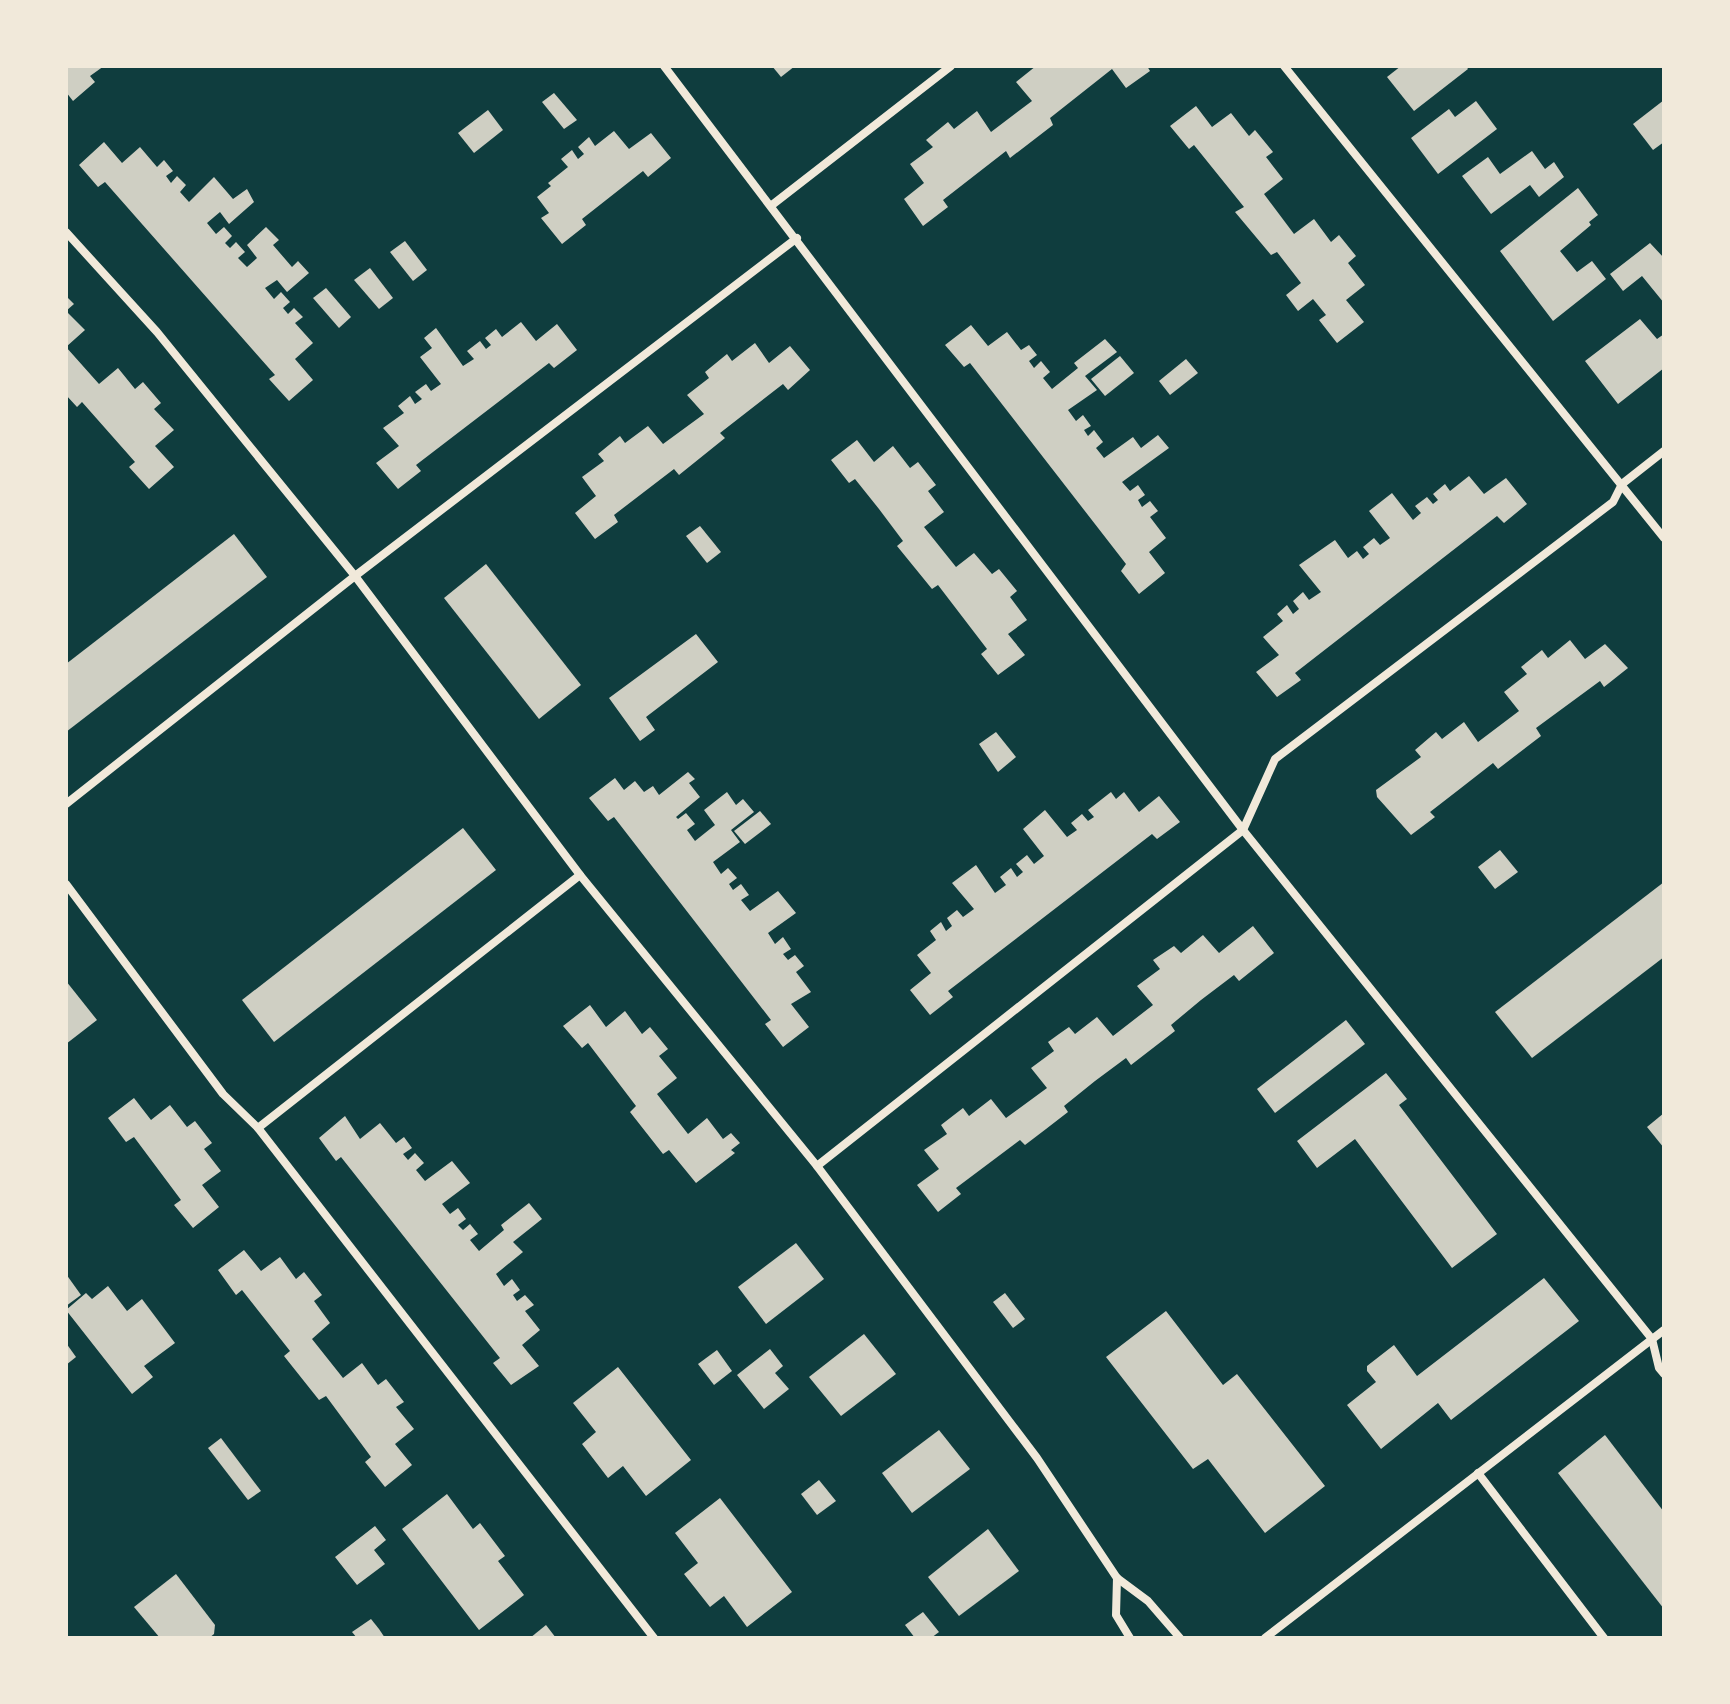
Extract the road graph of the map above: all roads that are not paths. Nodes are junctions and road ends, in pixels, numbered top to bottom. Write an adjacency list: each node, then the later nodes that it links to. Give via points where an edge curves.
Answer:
1 (664, 66): 4 (street)
2 (951, 66): 4 (street)
3 (1284, 66): 8 (street)
4 (772, 205): 6 (street)
5 (66, 232): 10 (street, via 157,332)
6 (797, 238): 10 (street); 12 (street)
7 (1664, 451): 8 (street)
8 (1622, 484): 9 (street); 12 (street, via 1613,502 1275,759)
9 (1664, 538)
10 (355, 576): 11 (street); 13 (street)
11 (66, 804)
12 (1243, 830): 16 (street); 18 (street)
13 (580, 875): 15 (street); 16 (street)
14 (66, 884): 15 (street, via 223,1094)
15 (258, 1128): 22 (street)
16 (817, 1166): 21 (street, via 1037,1458)
17 (1664, 1330): 18 (street)
18 (1652, 1339): 19 (street); 20 (street)
19 (1664, 1374)
20 (1478, 1473): 25 (street); 26 (street)
21 (1117, 1578): 23 (street, via 1116,1615); 24 (street, via 1148,1601)
22 (654, 1638)
23 (1130, 1638)
24 (1180, 1638)
25 (1265, 1638)
26 (1604, 1638)

